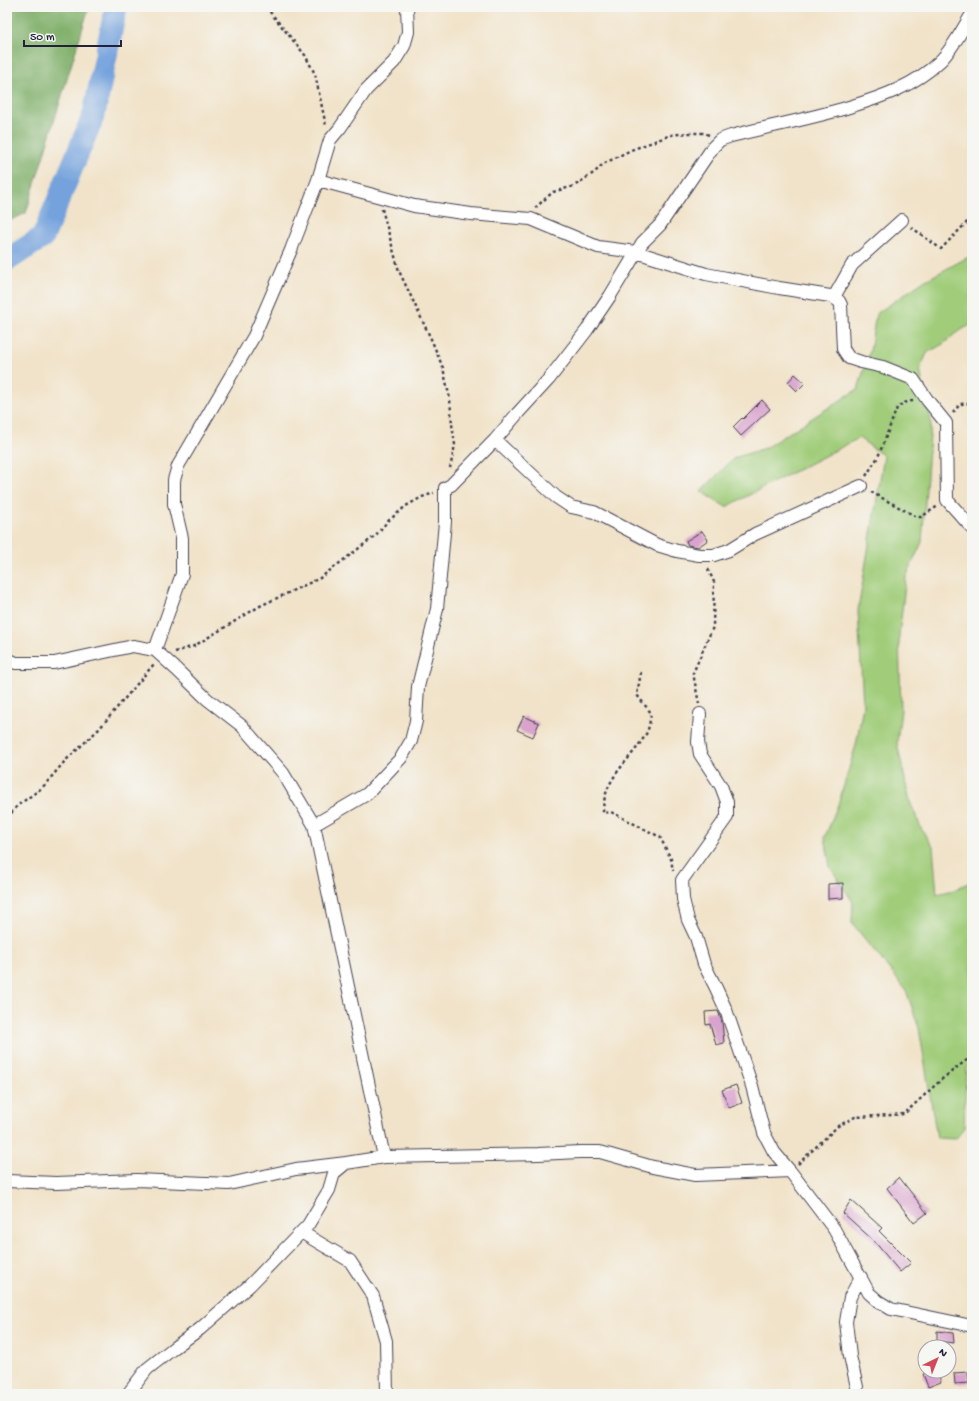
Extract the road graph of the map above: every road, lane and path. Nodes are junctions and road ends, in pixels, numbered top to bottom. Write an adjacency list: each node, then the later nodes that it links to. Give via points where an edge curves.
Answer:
1 (266, 7): 4 (path, via 305,55 315,74)
2 (408, 7): 4 (street, via 408,32 404,46 394,62 366,90)
3 (972, 14): 5 (street, via 941,61 899,90 801,121)
4 (330, 140): 6 (street)
5 (720, 140): 9 (path, via 704,133 688,133 671,135 632,150 603,164 596,172 574,186 553,192); 11 (street, via 660,225)
6 (318, 180): 7 (street); 22 (street, via 254,336 178,466 174,480 174,504 182,538 182,574)
7 (378, 196): 9 (street, via 414,206); 18 (path, via 399,271 443,368 456,445)
8 (972, 217): 10 (path, via 941,249)
9 (525, 219): 11 (street, via 531,219 598,247)
10 (902, 220): 12 (street, via 852,265)
11 (636, 252): 12 (street, via 706,274); 16 (street, via 587,330 549,379)
12 (834, 297): 13 (street, via 841,305 843,349 848,358 883,367 913,379)
13 (928, 401): 15 (street); 17 (path, via 908,401 897,408 878,456)
14 (972, 403): 15 (path, via 958,405)
15 (946, 423): 19 (street)
16 (495, 440): 18 (street); 21 (street, via 556,497 571,507 594,512 657,545)
17 (861, 486): 19 (path, via 917,517); 21 (street, via 755,534 729,550)
18 (445, 488): 22 (path, via 406,506 375,536 320,578 260,606 194,646); 27 (street, via 445,522 437,608 418,687 416,721 411,741 401,758 367,794)
19 (947, 500): 20 (street)
20 (972, 528)
21 (704, 555): 25 (path, via 714,582 713,627 693,673)
22 (158, 653): 23 (street, via 133,646 54,663 16,663); 26 (path, via 99,729 65,761 42,788 17,806); 27 (street, via 207,699 242,726 283,773)
23 (7, 659)
24 (641, 672): 28 (path, via 637,695 651,713 647,733 611,780 603,801 603,813 611,812 660,836 671,859 675,878)
25 (700, 714): 28 (street, via 700,754 721,786 727,802 727,817)
26 (7, 818)
27 (314, 824): 30 (street)
28 (682, 880): 32 (street, via 688,920 704,964 726,1010 752,1086 764,1133 774,1152)
29 (972, 1056): 32 (path, via 904,1114 855,1116 838,1126)
30 (384, 1157): 31 (street); 32 (street, via 600,1152 653,1167 695,1175)
31 (346, 1163): 33 (street, via 296,1169 229,1184 137,1180); 34 (street, via 334,1173 329,1190)
32 (790, 1171): 35 (street, via 834,1229)
33 (7, 1182)
34 (302, 1232): 37 (street, via 250,1285 200,1329 147,1369); 38 (street, via 350,1261 374,1296 386,1341)
35 (862, 1277): 36 (street, via 869,1293 891,1309); 39 (street, via 850,1297 846,1322)
36 (972, 1326)
37 (128, 1394)
38 (387, 1394)
39 (856, 1394)

